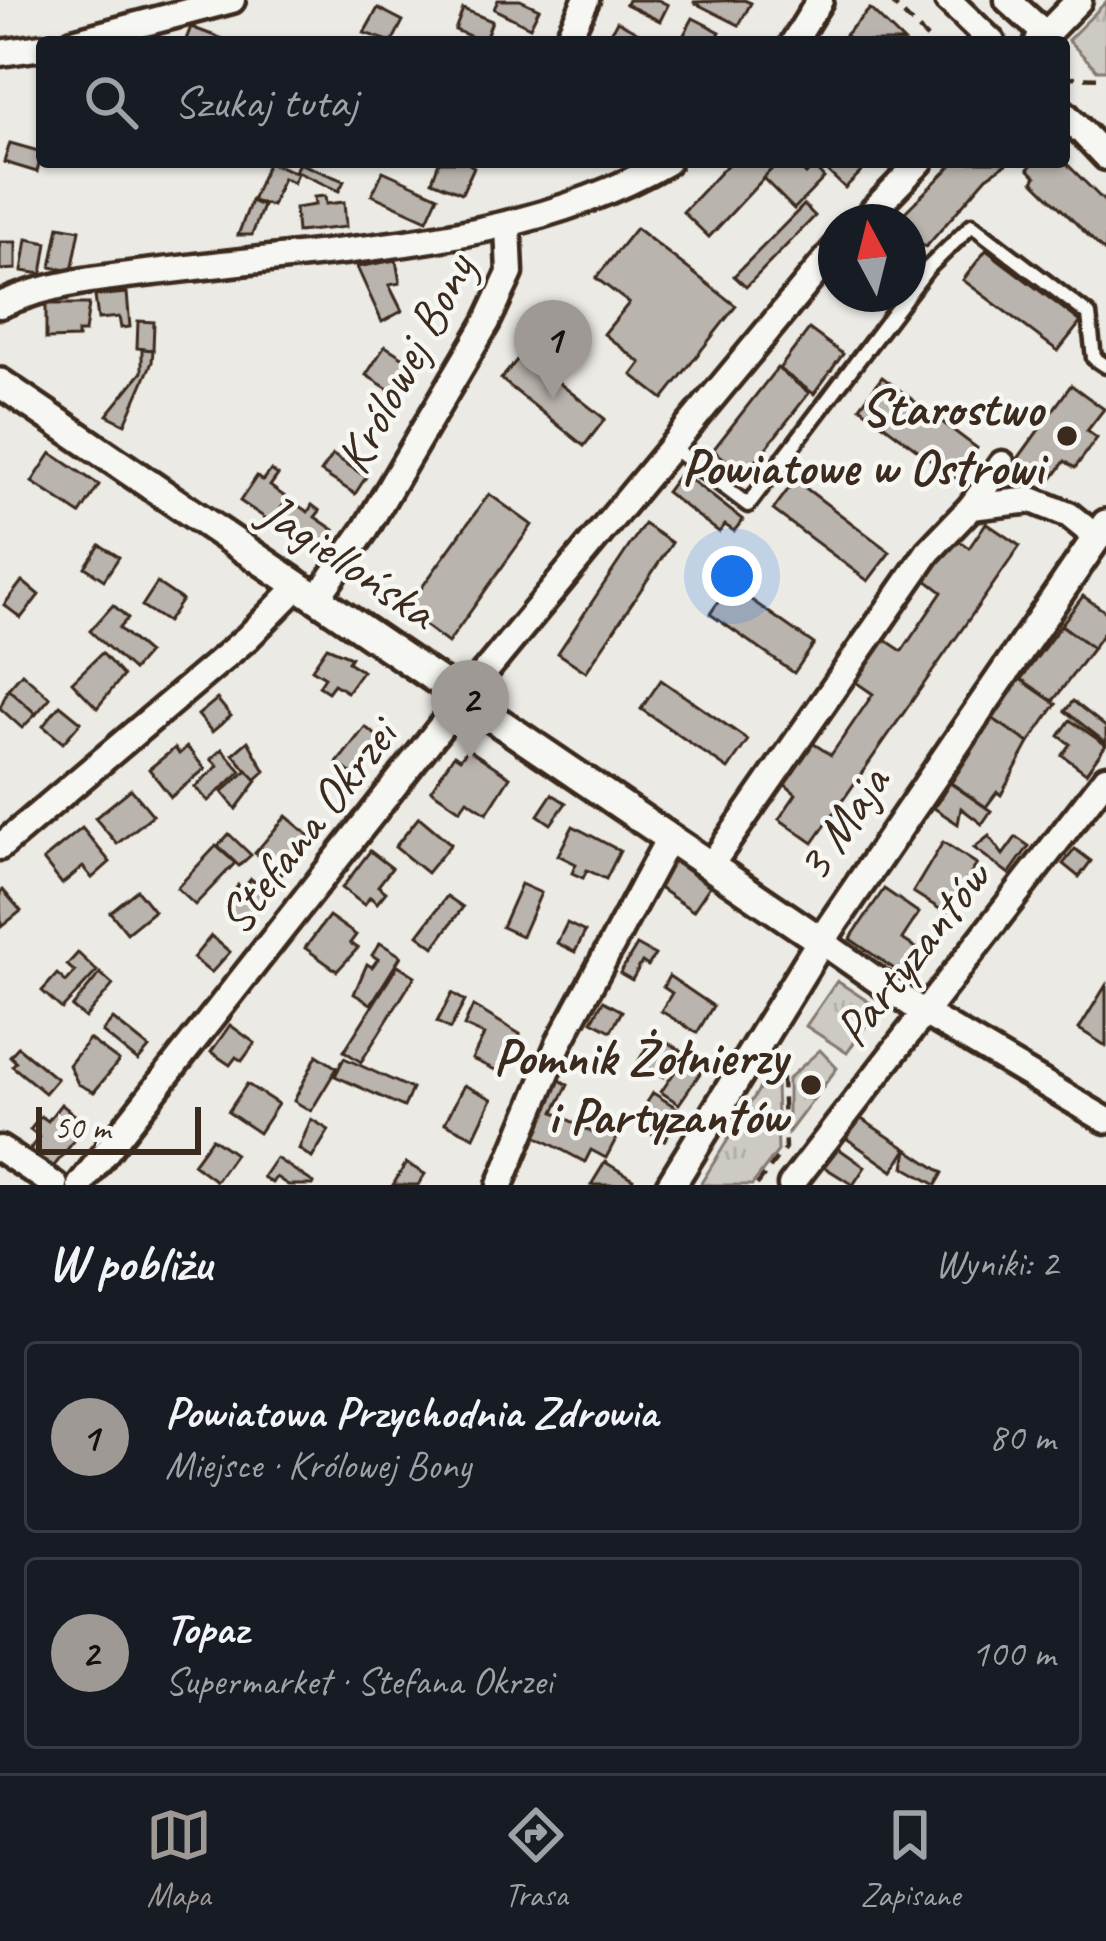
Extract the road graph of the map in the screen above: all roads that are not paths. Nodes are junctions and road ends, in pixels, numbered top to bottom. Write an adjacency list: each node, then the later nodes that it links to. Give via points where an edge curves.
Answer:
1 (232, 0): 7 (street)
2 (586, 0): 8 (street)
3 (820, 0): 9 (street)
4 (948, 0): 10 (street)
5 (1008, 0): 11 (street)
6 (1079, 0): 12 (street)
7 (96, 36)
8 (569, 36)
9 (798, 36)
10 (986, 36)
11 (1040, 36)
12 (1044, 36)
13 (36, 48): 14 (street)
14 (0, 53)
15 (1070, 119): 16 (street)
16 (1106, 157)
17 (655, 168): 20 (street, via 580,206)
18 (914, 168): 19 (street)
19 (879, 204)
20 (508, 226): 22 (street, via 77,283); 29 (street, Królowej Bony, via 509,273 487,322 365,530)
21 (818, 269): 25 (street, Stefana Okrzei)
22 (0, 305)
23 (1106, 366): 25 (lane, via 1094,358 1089,314 972,226 927,269 748,505)
24 (0, 383): 29 (street, Jagiellońska)
25 (670, 446): 30 (street, Stefana Okrzei)
26 (1002, 464): 27 (street)
27 (971, 508): 28 (street, via 1033,500 1069,515); 34 (street, via 928,552)
28 (1099, 542): 35 (street, 3 Maja)
29 (308, 591): 30 (street, Jagiellońska); 33 (street, Królowej Bony)
30 (465, 696): 32 (street, Jagiellońska); 40 (street, Stefana Okrzei)
31 (1106, 778): 36 (street, Partyzantów)
32 (669, 838): 34 (street, Jagiellońska); 41 (street, via 559,1043)
33 (0, 847)
34 (711, 865): 35 (street, Jagiellońska)
35 (821, 940): 36 (street); 42 (street, 3 Maja)
36 (921, 1011): 37 (street); 43 (street, Partyzantów)
37 (1106, 1120)
38 (0, 1149): 39 (street)
39 (55, 1185)
40 (80, 1185)
41 (500, 1185)
42 (671, 1185)
43 (791, 1185)

